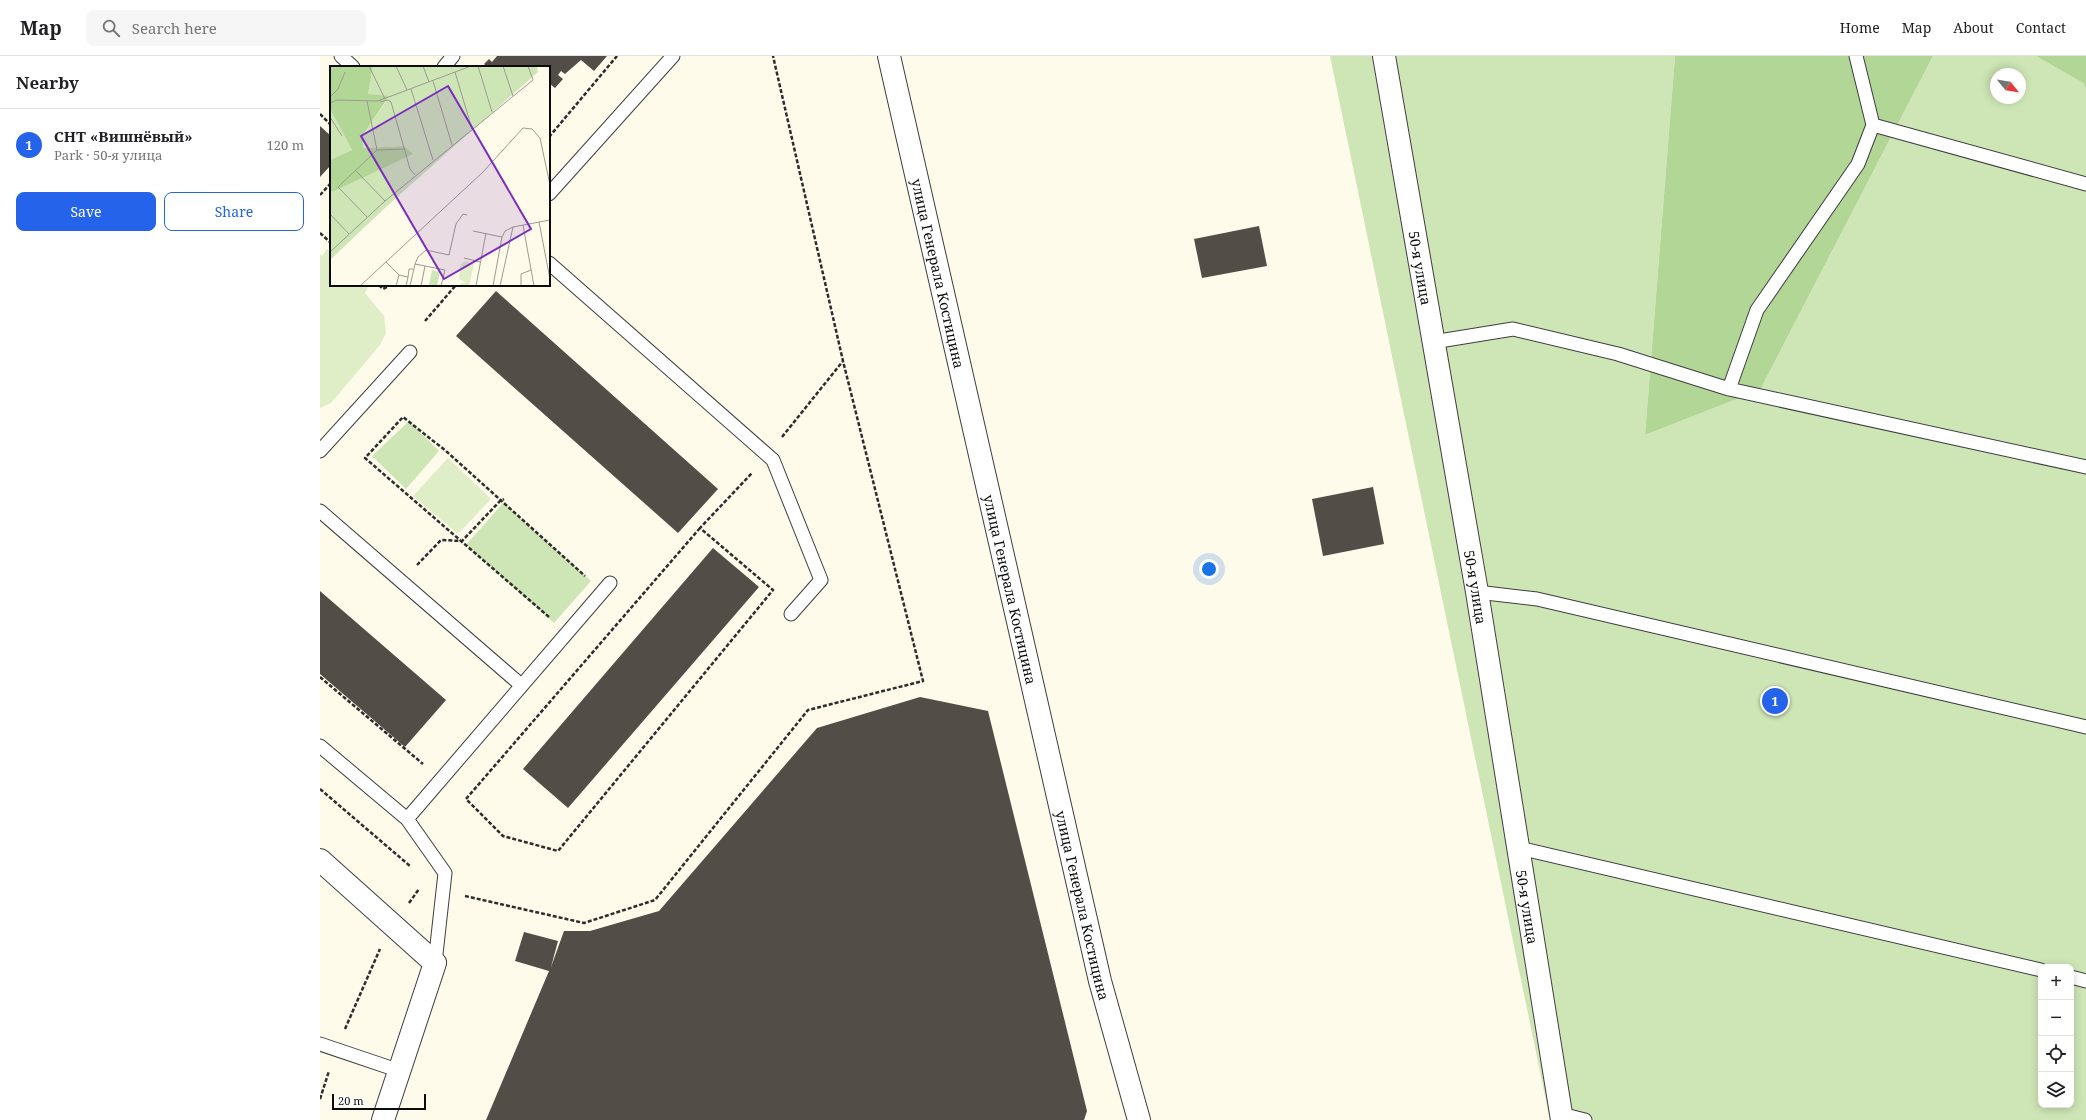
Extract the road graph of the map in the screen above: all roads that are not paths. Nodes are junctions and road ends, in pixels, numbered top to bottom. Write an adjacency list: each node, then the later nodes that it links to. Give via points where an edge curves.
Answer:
1 (341, 56): 7 (lane)
2 (453, 56): 8 (lane)
3 (673, 56): 11 (lane)
4 (889, 56): 36 (street, улица Генерала Костицина, via 1100,981)
5 (1384, 56): 13 (street, 50-я улица)
6 (1856, 56): 9 (lane)
7 (352, 66)
8 (445, 66)
9 (1873, 125): 10 (lane); 15 (lane, via 1858,164 1757,310)
10 (2086, 184)
11 (550, 193)
12 (550, 264): 21 (lane, via 773,460 821,580)
13 (1433, 342): 15 (lane, via 1513,329 1618,354); 20 (street, 50-я улица)
14 (410, 352): 16 (lane)
15 (1729, 389): 17 (lane)
16 (320, 451)
17 (2086, 467)
18 (320, 511): 22 (lane)
19 (610, 583): 22 (lane)
20 (1477, 592): 23 (lane, via 1537,600); 26 (street, 50-я улица)
21 (791, 614)
22 (521, 686): 25 (lane)
23 (2086, 726)
24 (320, 746): 25 (lane)
25 (407, 819): 28 (lane, via 445,873)
26 (1519, 848): 29 (lane); 34 (street, 50-я улица)
27 (320, 860): 28 (street, via 387,934)
28 (435, 963): 33 (street)
29 (2038, 969)
30 (2074, 978): 31 (lane)
31 (2086, 981)
32 (320, 1044): 33 (lane)
33 (400, 1071): 35 (street)
34 (1561, 1117): 37 (lane)
35 (383, 1120)
36 (1139, 1120)
37 (1585, 1120)

